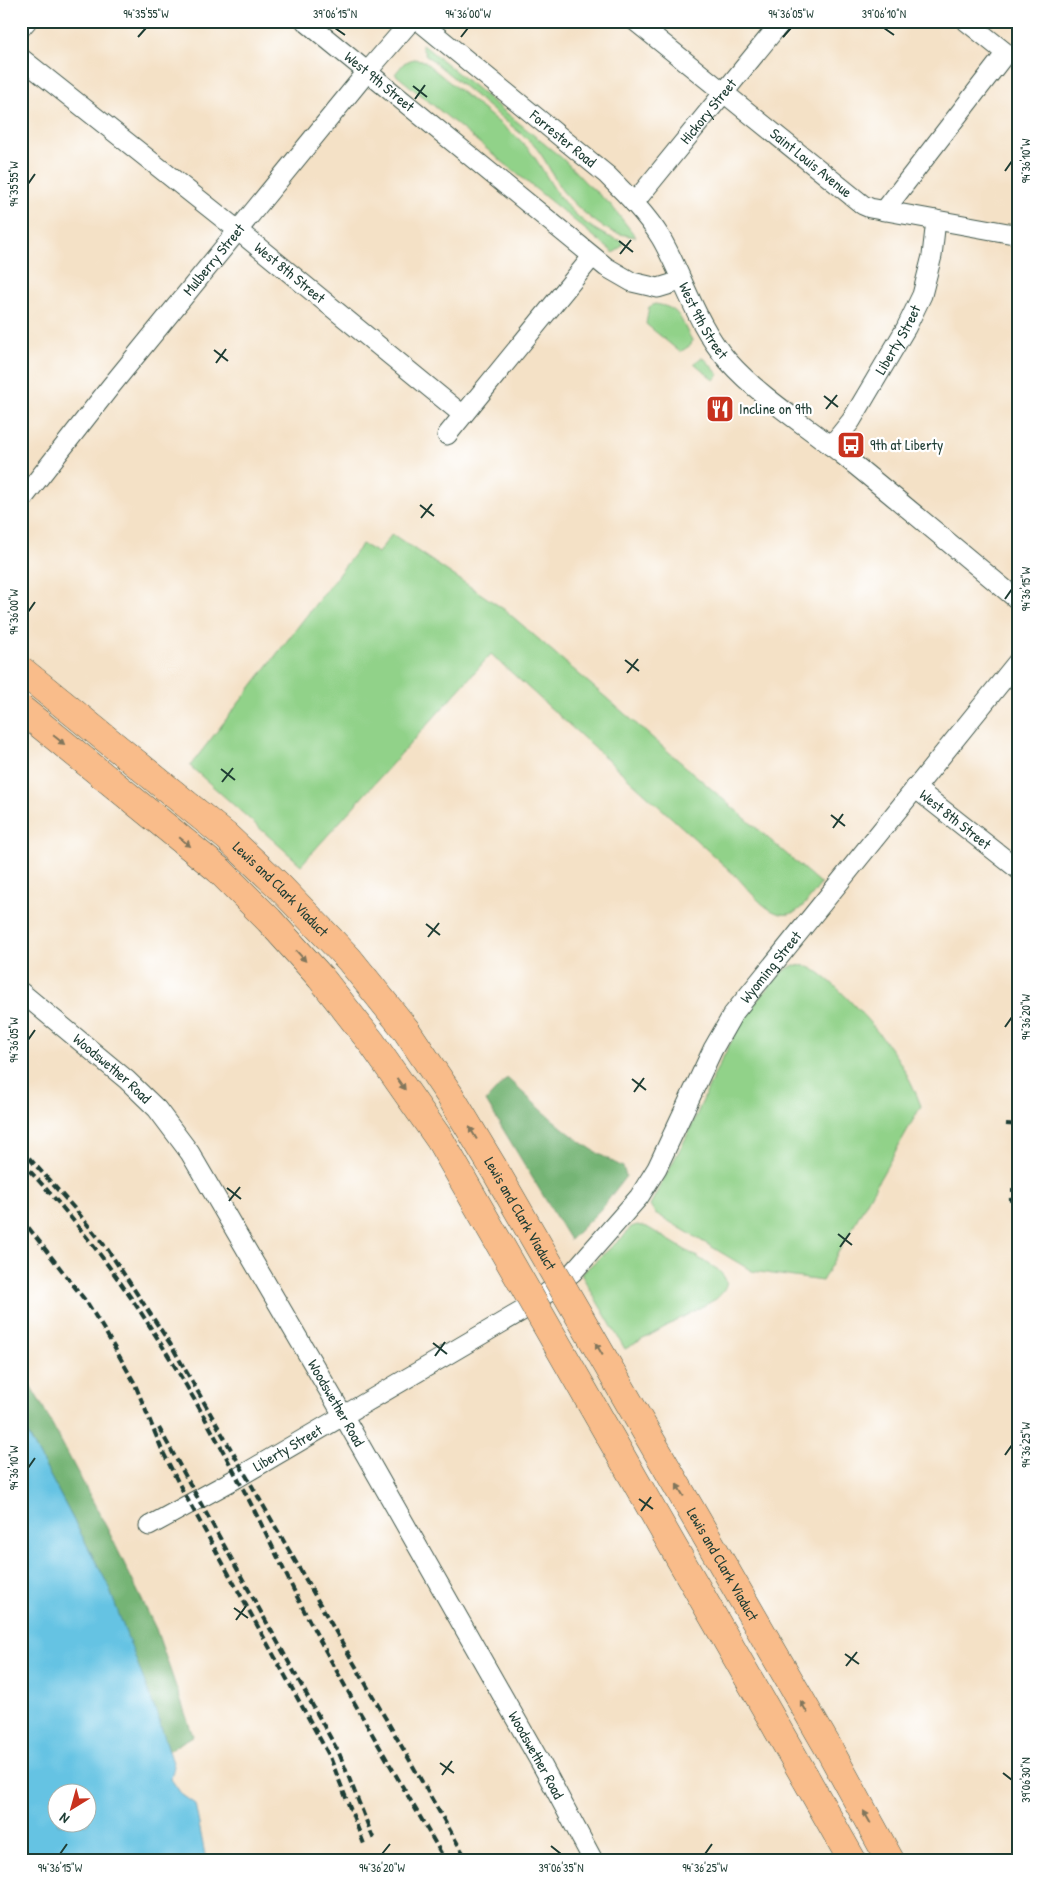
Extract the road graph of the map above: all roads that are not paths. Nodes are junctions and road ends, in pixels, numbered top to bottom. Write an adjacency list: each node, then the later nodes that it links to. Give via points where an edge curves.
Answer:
1 (27, 21): 8 (street)
2 (305, 21): 10 (street, West 9th Street)
3 (411, 21): 10 (street, Mulberry Street)
4 (418, 21): 12 (street, Forrester Road, via 607,175)
5 (635, 21): 11 (street, Saint Louis Avenue)
6 (782, 21): 11 (street, Hickory Street)
7 (966, 21): 13 (street, via 1006,53)
8 (21, 28)
9 (21, 58): 15 (street, West 8th Street)
10 (367, 72): 15 (street, Mulberry Street); 17 (street, West 9th Street)
11 (723, 93): 12 (street, Hickory Street); 13 (street, Saint Louis Avenue, via 863,205)
12 (634, 203): 18 (street, Forrester Road, via 660,238)
13 (884, 210): 14 (street, Saint Louis Avenue)
14 (936, 220): 16 (street, Saint Louis Avenue); 21 (street, Liberty Street, via 932,256 922,295 851,421)
15 (238, 231): 19 (street, West 8th Street); 22 (street, Mulberry Street, via 110,386)
16 (1019, 235)
17 (592, 257): 18 (street, West 9th Street, via 632,282 658,288); 19 (street)
18 (681, 281): 21 (street, West 9th Street, via 710,338 726,360 746,380)
19 (463, 415): 20 (street)
20 (447, 435)
21 (831, 446): 23 (street, West 9th Street)
22 (21, 501)
23 (1019, 601)
24 (1019, 660): 27 (street, Wyoming Street)
25 (21, 670): 35 (highway, Lewis and Clark Viaduct, one-way to 25, bridge, via 496,1172 406,1030 349,960 227,837)
26 (21, 709): 34 (highway, Lewis and Clark Viaduct, one-way to 34, bridge, via 219,870 321,978 372,1043 440,1140)
27 (915, 788): 28 (street, West 8th Street); 30 (street, Wyoming Street, via 733,1014 713,1049 658,1168 639,1196 573,1272)
28 (1019, 870)
29 (21, 992): 31 (street, Woodswether Road, via 157,1109 199,1169)
30 (551, 1290): 31 (street, Liberty Street, via 532,1305)
31 (343, 1415): 32 (street, Liberty Street); 33 (street, Woodswether Road, via 544,1767)
32 (149, 1526)
33 (593, 1860)
34 (852, 1860)
35 (890, 1860)

